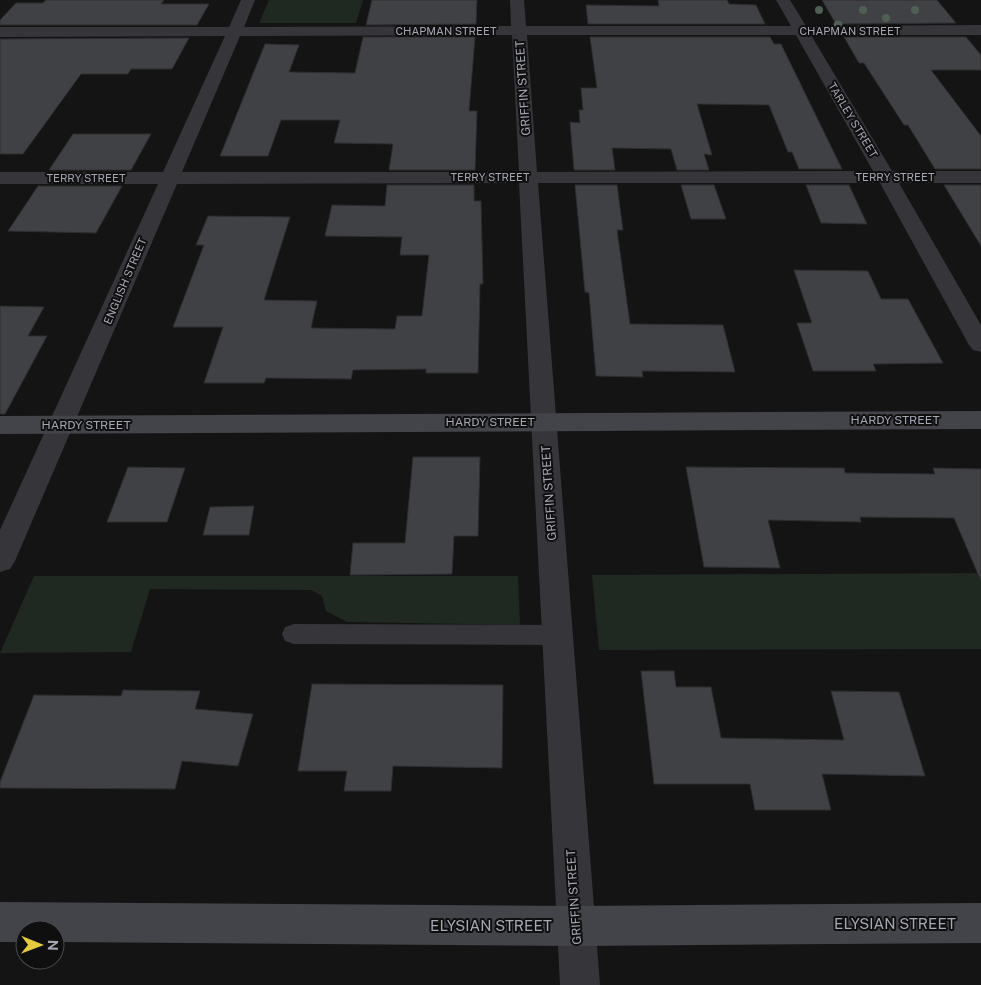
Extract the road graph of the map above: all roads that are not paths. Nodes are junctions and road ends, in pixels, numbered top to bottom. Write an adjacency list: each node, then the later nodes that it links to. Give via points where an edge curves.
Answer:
1 (248, 0): 5 (street, ENGLISH STREET)
2 (518, 0): 6 (street, GRIFFIN STREET)
3 (782, 0): 7 (street, TARLEY STREET)
4 (981, 30): 7 (street, CHAPMAN STREET)
5 (234, 31): 6 (street, CHAPMAN STREET); 8 (street, CHAPMAN STREET); 13 (street, ENGLISH STREET)
6 (520, 31): 7 (street, CHAPMAN STREET); 9 (street, GRIFFIN STREET)
7 (800, 31): 10 (street, TARLEY STREET)
8 (0, 32)
9 (529, 177): 10 (street, TERRY STREET); 13 (street, TERRY STREET); 16 (street, GRIFFIN STREET)
10 (886, 177): 11 (street, TERRY STREET); 14 (street, TARLEY STREET)
11 (981, 177)
12 (0, 178): 13 (street, TERRY STREET)
13 (169, 178): 18 (street, ENGLISH STREET)
14 (981, 345)
15 (981, 420): 16 (main road, HARDY STREET)
16 (544, 422): 18 (main road, HARDY STREET); 21 (street, GRIFFIN STREET)
17 (0, 425): 18 (main road, HARDY STREET)
18 (62, 425): 19 (street, ENGLISH STREET)
19 (0, 561)
20 (294, 634): 21 (lane)
21 (558, 635): 24 (street, GRIFFIN STREET)
22 (0, 922): 24 (main road, ELYSIAN STREET)
23 (981, 923): 24 (main road, ELYSIAN STREET)
24 (576, 926): 25 (street, GRIFFIN STREET)
25 (580, 985)

